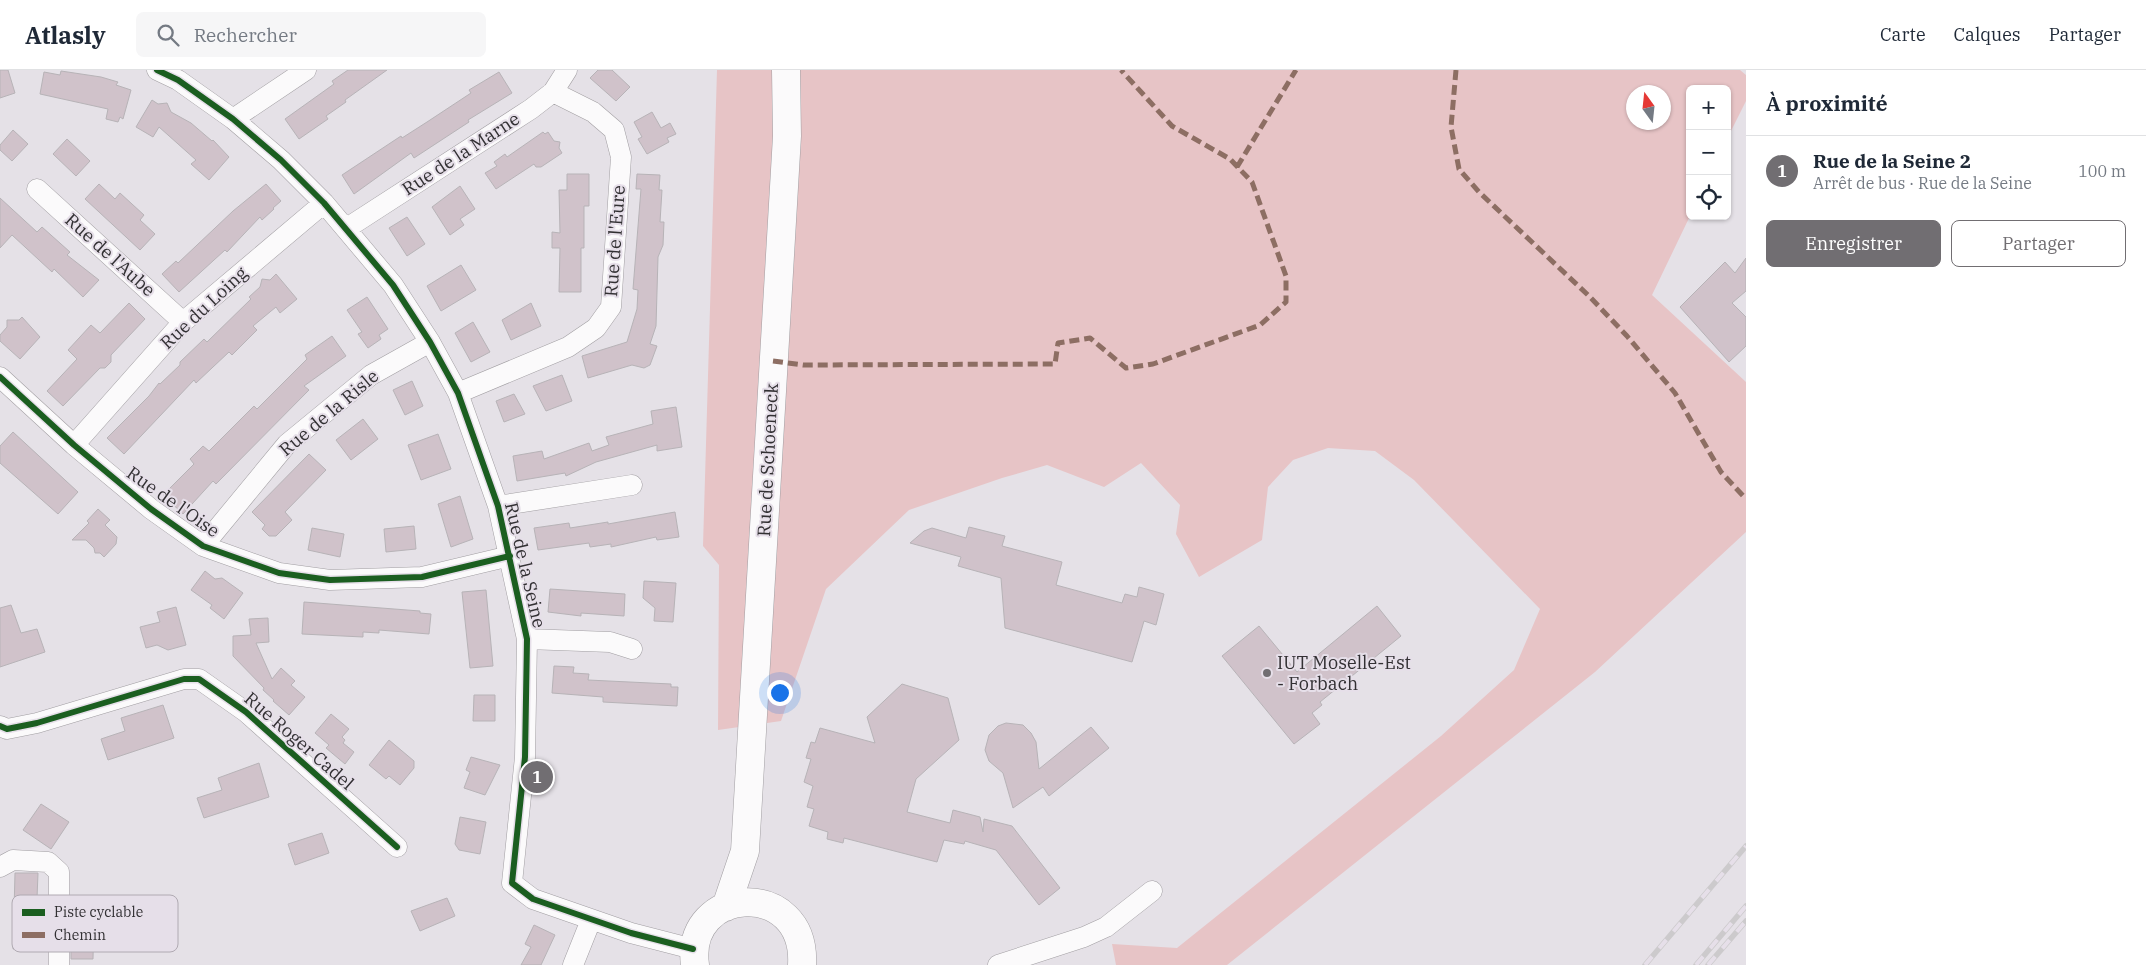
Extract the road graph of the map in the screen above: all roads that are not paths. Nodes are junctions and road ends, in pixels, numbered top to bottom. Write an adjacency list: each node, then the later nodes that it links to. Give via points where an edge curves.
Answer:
1 (157, 70): 6 (street, Rue de la Seine, via 178,80)
2 (306, 70): 6 (street)
3 (566, 70): 5 (street, Rue de la Marne)
4 (786, 70): 23 (main road, Rue de Schoeneck, via 786,146)
5 (553, 92): 9 (street, Rue de la Marne, via 531,110); 13 (street, Rue de l'Eure, via 592,112 614,130 621,157 611,307 596,328 568,347)
6 (233, 120): 8 (street, Rue de la Seine, via 281,160)
7 (37, 189): 10 (street, Rue de l'Aube)
8 (324, 203): 9 (street, Rue de la Seine); 10 (street, Rue du Loing)
9 (347, 228): 11 (street, Rue de la Seine, via 393,285)
10 (183, 322): 14 (street, Rue du Loing)
11 (430, 342): 13 (street, Rue de la Seine); 17 (street, Rue de la Risle, via 370,375 286,444)
12 (0, 377): 14 (street, Rue de l'Oise)
13 (458, 392): 16 (street, Rue de la Seine)
14 (74, 445): 17 (street, Rue de l'Oise, via 151,509)
15 (632, 485): 16 (street)
16 (498, 506): 18 (street, Rue de la Seine)
17 (203, 546): 18 (street, Rue de l'Oise, via 279,573 330,580 422,577)
18 (510, 556): 19 (street, Rue de la Seine)
19 (527, 639): 20 (street, via 610,642); 29 (street, Rue de la Seine, via 525,757 512,882 533,899)
20 (632, 649)
21 (0, 726): 22 (street, Rue Roger Cadel, via 7,729 37,723 184,679 199,680 246,712)
22 (397, 847)
23 (746, 851): 27 (main road, Rue de Schoeneck, via 754,883); 28 (main road, Rue de Schoeneck)
24 (0, 867): 26 (street, via 13,860 48,862 59,872)
25 (1152, 891): 35 (street, via 1106,928)
26 (59, 895)
27 (767, 904): 28 (main road, via 745,901); 34 (main road, via 781,912 794,926 803,949)
28 (726, 907): 31 (main road, via 719,909 700,927)
29 (590, 920): 31 (street, Rue de la Seine); 33 (street)
30 (59, 952): 32 (street)
31 (694, 957)
32 (59, 965)
33 (573, 965)
34 (802, 965)
35 (998, 965)

